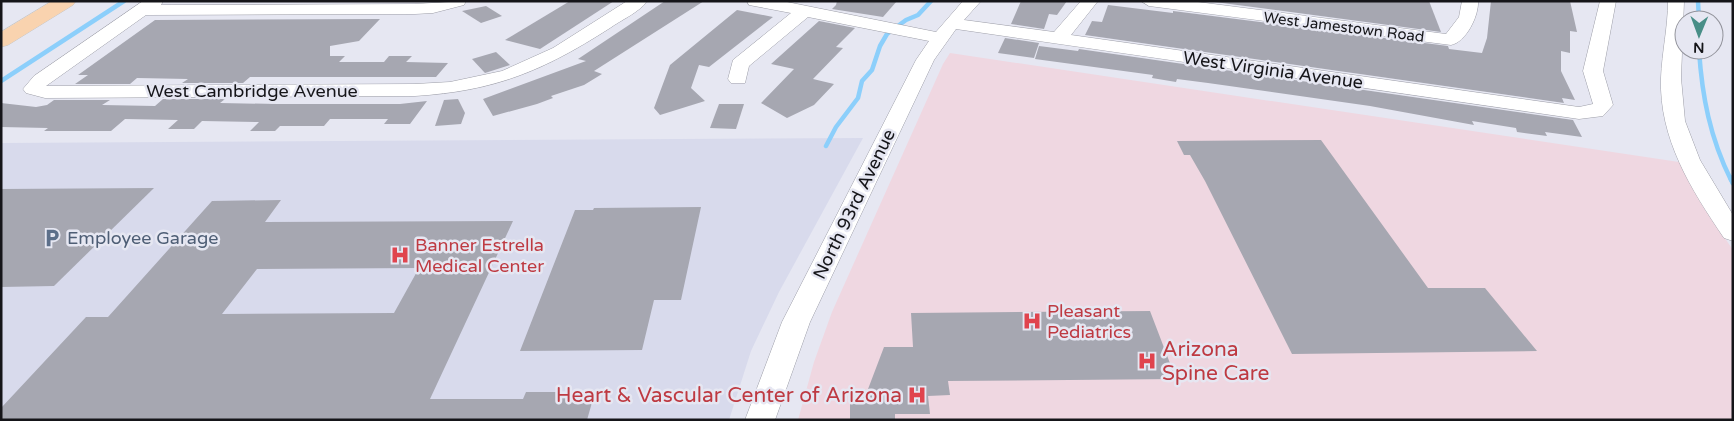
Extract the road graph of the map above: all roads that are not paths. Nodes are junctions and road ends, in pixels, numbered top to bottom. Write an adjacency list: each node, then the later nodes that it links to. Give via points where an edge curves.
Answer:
1 (66, 1): 15 (main road)
2 (458, 1): 11 (street, via 433,8)
3 (639, 1): 11 (street, West Cambridge Avenue, via 548,59 523,71 471,86 406,90 45,92 34,88)
4 (756, 1): 12 (street, West Virginia Avenue)
5 (973, 1): 13 (street, North 93rd Avenue)
6 (1090, 1): 14 (street)
7 (1149, 1): 8 (street, West Jamestown Road, via 1451,40 1471,10)
8 (1470, 1)
9 (1608, 1): 14 (street, West Virginia Avenue, via 1593,71 1603,106 1596,112 1579,113)
10 (1676, 1): 17 (street, via 1671,79 1672,110 1678,138 1704,190)
11 (149, 5)
12 (804, 11): 13 (street, West Virginia Avenue); 16 (street, via 740,64)
13 (946, 30): 14 (street, West Virginia Avenue); 18 (street, North 93rd Avenue, via 925,60 796,322)
14 (1058, 39)
15 (1, 41)
16 (738, 79)
17 (1733, 233)
18 (760, 420)

